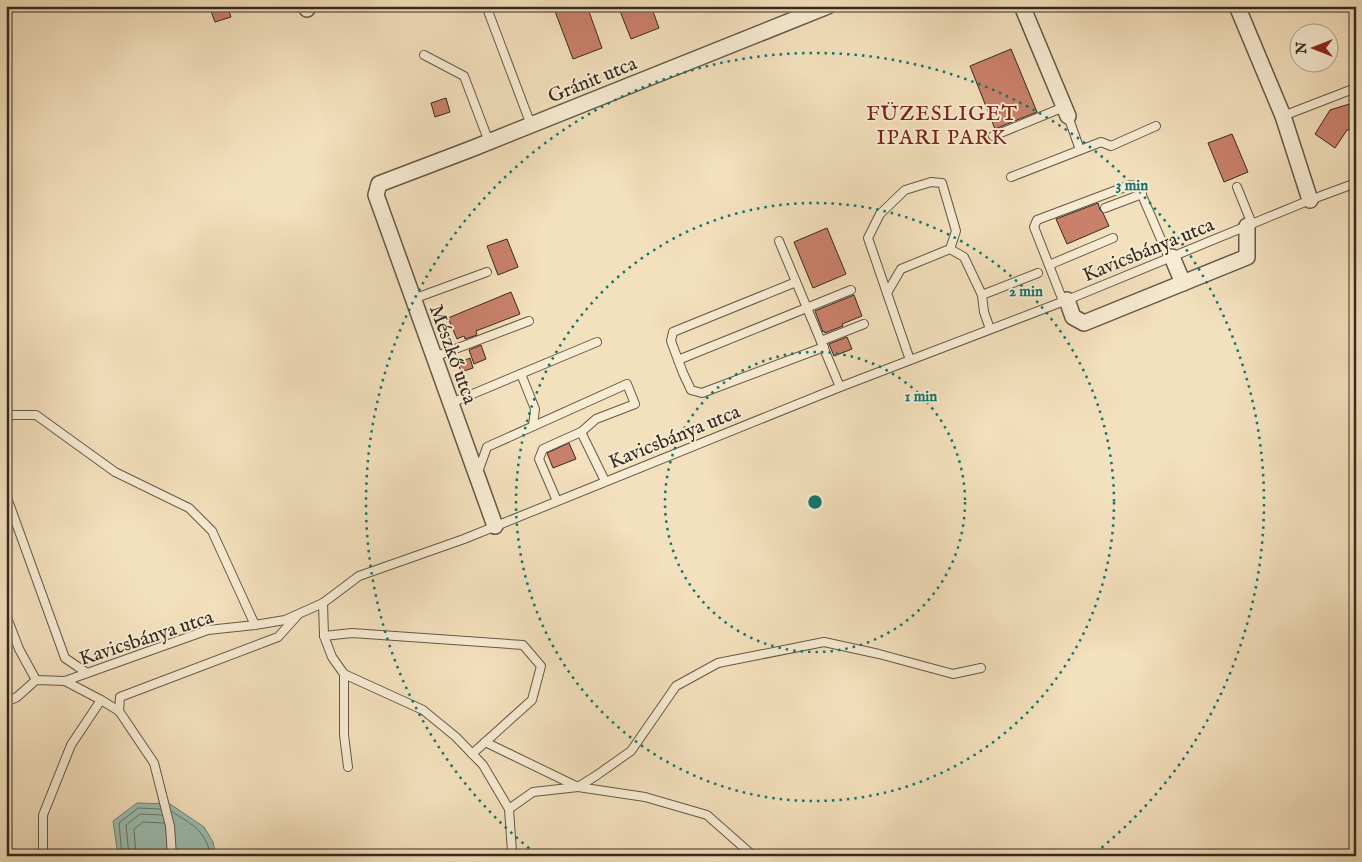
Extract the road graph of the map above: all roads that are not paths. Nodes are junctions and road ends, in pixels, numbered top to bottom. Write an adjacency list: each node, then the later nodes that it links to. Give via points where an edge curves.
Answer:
1 (828, 6): 9 (street, Gránit utca)
2 (1022, 6): 7 (street)
3 (1237, 6): 8 (street)
4 (488, 11): 9 (lane)
5 (424, 56): 12 (lane, via 464,76)
6 (1355, 91): 8 (lane)
7 (1066, 112): 11 (lane); 13 (lane)
8 (1283, 116): 19 (street)
9 (531, 125): 12 (street, Gránit utca)
10 (1156, 126): 13 (lane, via 1111,146 1101,142)
11 (993, 136)
12 (489, 142): 17 (street, Gránit utca, via 379,184)
13 (1080, 150): 14 (lane)
14 (1011, 177)
15 (1356, 183): 19 (lane, Kavicsbánya utca)
16 (1238, 187): 21 (lane)
17 (376, 194): 34 (street, Mészkő utca)
18 (1142, 194): 20 (lane); 25 (lane); 26 (lane, via 1138,186 1130,184 1037,220 1034,226)
19 (1310, 200): 21 (lane, Kavicsbánya utca)
20 (1105, 208)
21 (1249, 225): 25 (lane, Kavicsbánya utca); 30 (street, via 1247,258)
22 (1113, 238): 26 (lane)
23 (779, 241): 29 (lane)
24 (950, 249): 32 (lane, via 901,269); 32 (lane, via 956,231 942,183 931,182 905,190 880,214 868,238); 33 (lane, via 964,257)
25 (1170, 258): 30 (street); 35 (lane, Kavicsbánya utca)
26 (1049, 265): 35 (lane)
27 (487, 272): 34 (lane)
28 (1038, 273): 33 (lane)
29 (796, 282): 36 (lane); 43 (lane, via 673,332 671,341)
30 (1183, 283): 35 (street, via 1084,323 1073,317)
31 (851, 290): 36 (lane)
32 (887, 293): 44 (lane)
33 (982, 296): 39 (lane)
34 (413, 299): 42 (street, Mészkő utca)
35 (1065, 301): 39 (lane, Kavicsbánya utca)
36 (807, 308): 41 (lane); 43 (lane)
37 (529, 321): 42 (lane)
38 (864, 324): 41 (lane)
39 (990, 329): 44 (lane, Kavicsbánya utca)
40 (597, 342): 45 (lane)
41 (822, 344): 43 (lane, via 702,393 691,390); 46 (lane)
42 (434, 358): 47 (street, Mészkő utca)
43 (678, 360)
44 (910, 360): 46 (lane, Kavicsbánya utca)
45 (520, 374): 47 (lane); 49 (lane, via 535,409)
46 (840, 387): 52 (lane, Kavicsbánya utca)
47 (451, 403): 51 (street, Mészkő utca)
48 (6, 419): 59 (lane, via 11,415 36,415 115,472 189,508 212,531)
49 (533, 426): 50 (lane, via 627,384 635,404 596,419); 51 (lane, via 487,447)
50 (580, 433): 52 (lane); 54 (lane, via 542,449 539,459)
51 (477, 476): 55 (street, Mészkő utca)
52 (605, 481): 54 (lane, Kavicsbánya utca)
53 (6, 495): 62 (lane, via 65,658)
54 (557, 501): 55 (lane, Kavicsbánya utca)
55 (495, 526): 56 (lane, Kavicsbánya utca, via 359,576)
56 (323, 603): 57 (lane, Kavicsbánya utca); 60 (lane)
57 (299, 613): 59 (lane, Kavicsbánya utca, via 285,620); 68 (lane, via 278,637 120,697)
58 (6, 615): 64 (lane)
59 (255, 625): 62 (lane, Kavicsbánya utca, via 208,630)
60 (324, 636): 63 (lane, via 332,657); 69 (lane, via 352,633 523,644 541,666 532,700)
61 (981, 668): 72 (lane, via 953,674 824,642 718,663 676,686 631,751)
62 (87, 673): 65 (lane, Kavicsbánya utca)
63 (344, 674): 70 (lane, via 424,710); 71 (lane, via 344,735)
64 (36, 680): 65 (lane, Kavicsbánya utca); 67 (lane, via 17,698)
65 (65, 681): 66 (lane)
66 (101, 700): 68 (lane); 75 (lane, via 71,745 43,815)
67 (6, 702)
68 (118, 711): 76 (lane, via 154,763 170,826)
69 (485, 742): 70 (lane); 72 (lane)
70 (472, 754): 73 (lane, via 483,765)
71 (348, 767)
72 (578, 787): 73 (lane, via 533,792); 74 (lane, via 645,797 707,815)
73 (509, 809): 77 (lane)
74 (750, 855)
75 (43, 856)
76 (172, 856)
77 (511, 856)

